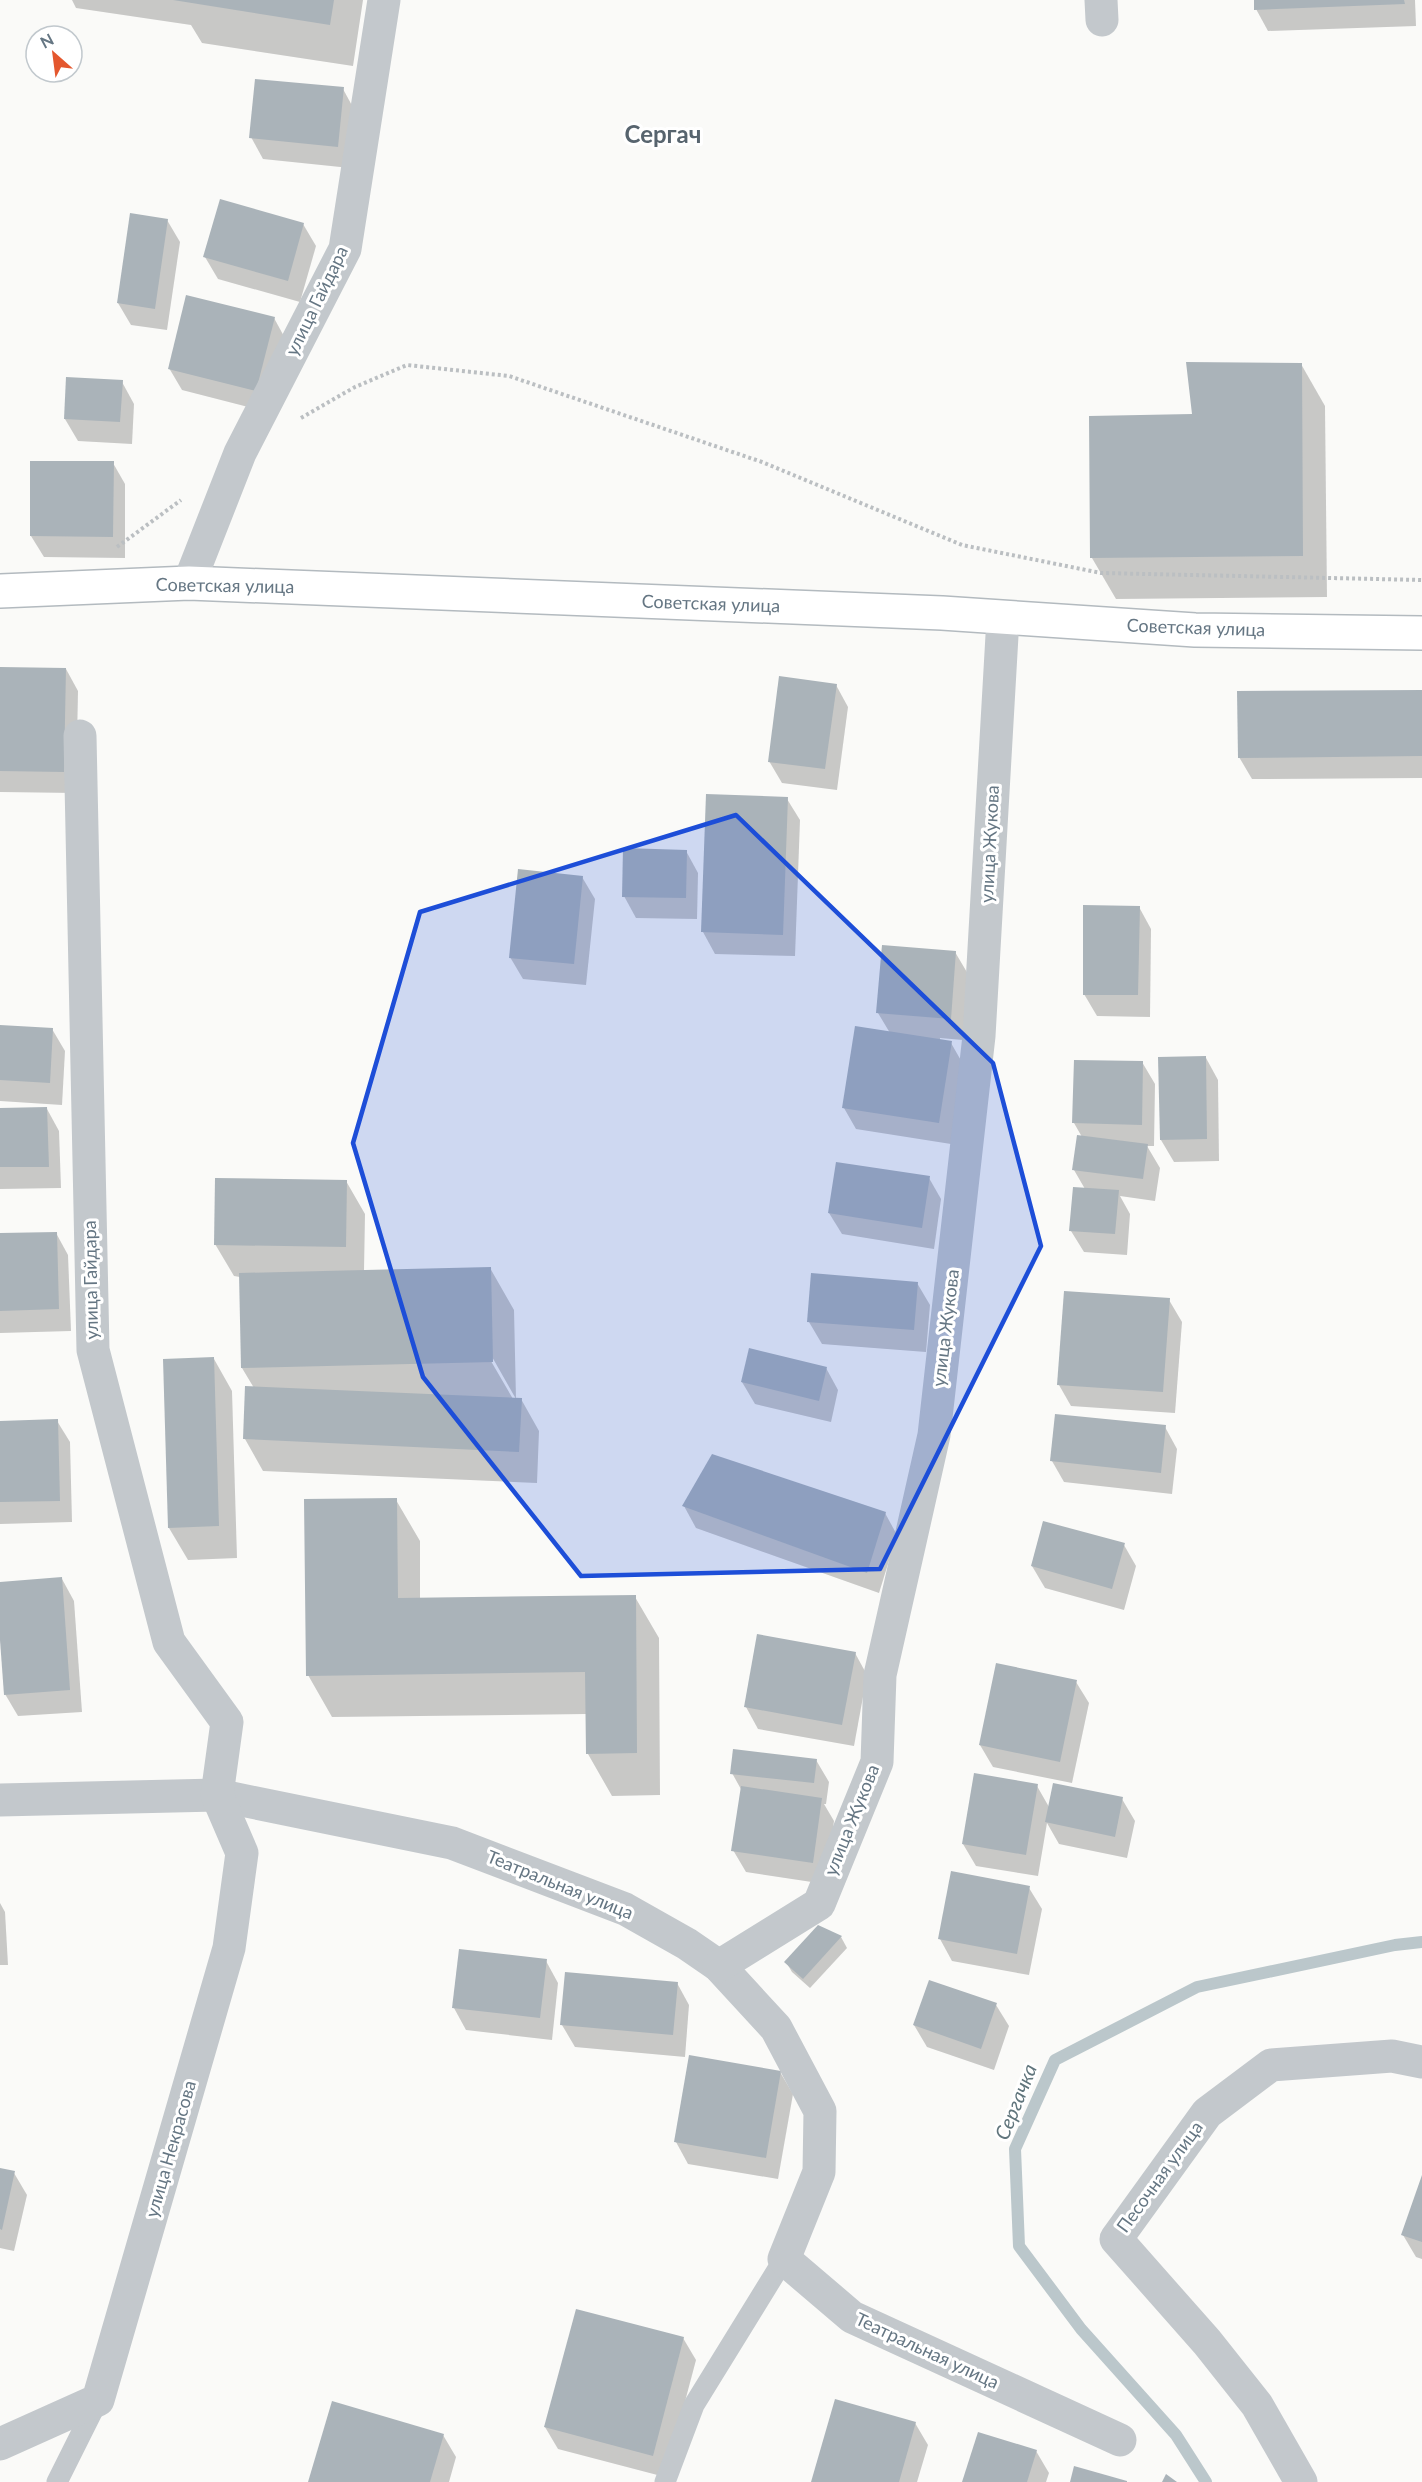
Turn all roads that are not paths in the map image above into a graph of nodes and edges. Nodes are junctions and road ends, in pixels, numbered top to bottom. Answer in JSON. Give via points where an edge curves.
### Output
{"nodes":[{"id":1,"x":384,"y":0,"type":"edge"},
{"id":2,"x":189,"y":583,"type":"junction"},
{"id":3,"x":0,"y":591,"type":"edge"},
{"id":4,"x":1003,"y":618,"type":"junction"},
{"id":5,"x":1422,"y":633,"type":"edge"},
{"id":6,"x":80,"y":736,"type":"dead end"},
{"id":7,"x":217,"y":1795,"type":"junction"},
{"id":8,"x":0,"y":1800,"type":"edge"},
{"id":9,"x":719,"y":1966,"type":"junction"},
{"id":10,"x":1422,"y":2062,"type":"edge"},
{"id":11,"x":784,"y":2259,"type":"junction"},
{"id":12,"x":98,"y":2400,"type":"junction"},
{"id":13,"x":1120,"y":2439,"type":"dead end"},
{"id":14,"x":0,"y":2444,"type":"edge"},
{"id":15,"x":57,"y":2482,"type":"edge"},
{"id":16,"x":665,"y":2482,"type":"edge"},
{"id":17,"x":1301,"y":2482,"type":"edge"}],
"edges":[{"from":1,"to":2,"type":"street","name":"улица Гайдара","via":[[345,249],[240,453]]},
{"from":2,"to":3,"type":"main road","name":"Советская улица"},
{"from":2,"to":4,"type":"main road","name":"Советская улица"},
{"from":4,"to":5,"type":"main road","name":"Советская улица","via":[[1195,630]]},
{"from":4,"to":9,"type":"street","name":"улица Жукова","via":[[980,1036],[934,1435],[880,1675],[877,1762],[819,1904]]},
{"from":6,"to":7,"type":"street","name":"улица Гайдара","via":[[93,1350],[169,1642],[227,1722]]},
{"from":7,"to":8,"type":"street","name":"Театральная улица"},
{"from":7,"to":9,"type":"street","name":"Театральная улица","via":[[452,1843],[625,1909]]},
{"from":7,"to":12,"type":"street","name":"улица Некрасова","via":[[242,1853],[229,1948]]},
{"from":9,"to":11,"type":"street","name":"Театральная улица","via":[[776,2028],[820,2111],[819,2172]]},
{"from":10,"to":17,"type":"street","name":"Песочная улица","via":[[1392,2056],[1271,2065],[1207,2113],[1116,2239],[1257,2405]]},
{"from":11,"to":13,"type":"street","name":"Театральная улица","via":[[852,2317]]},
{"from":11,"to":16,"type":"lane","via":[[694,2405]]},
{"from":12,"to":14,"type":"street"},
{"from":12,"to":15,"type":"lane"}]}
